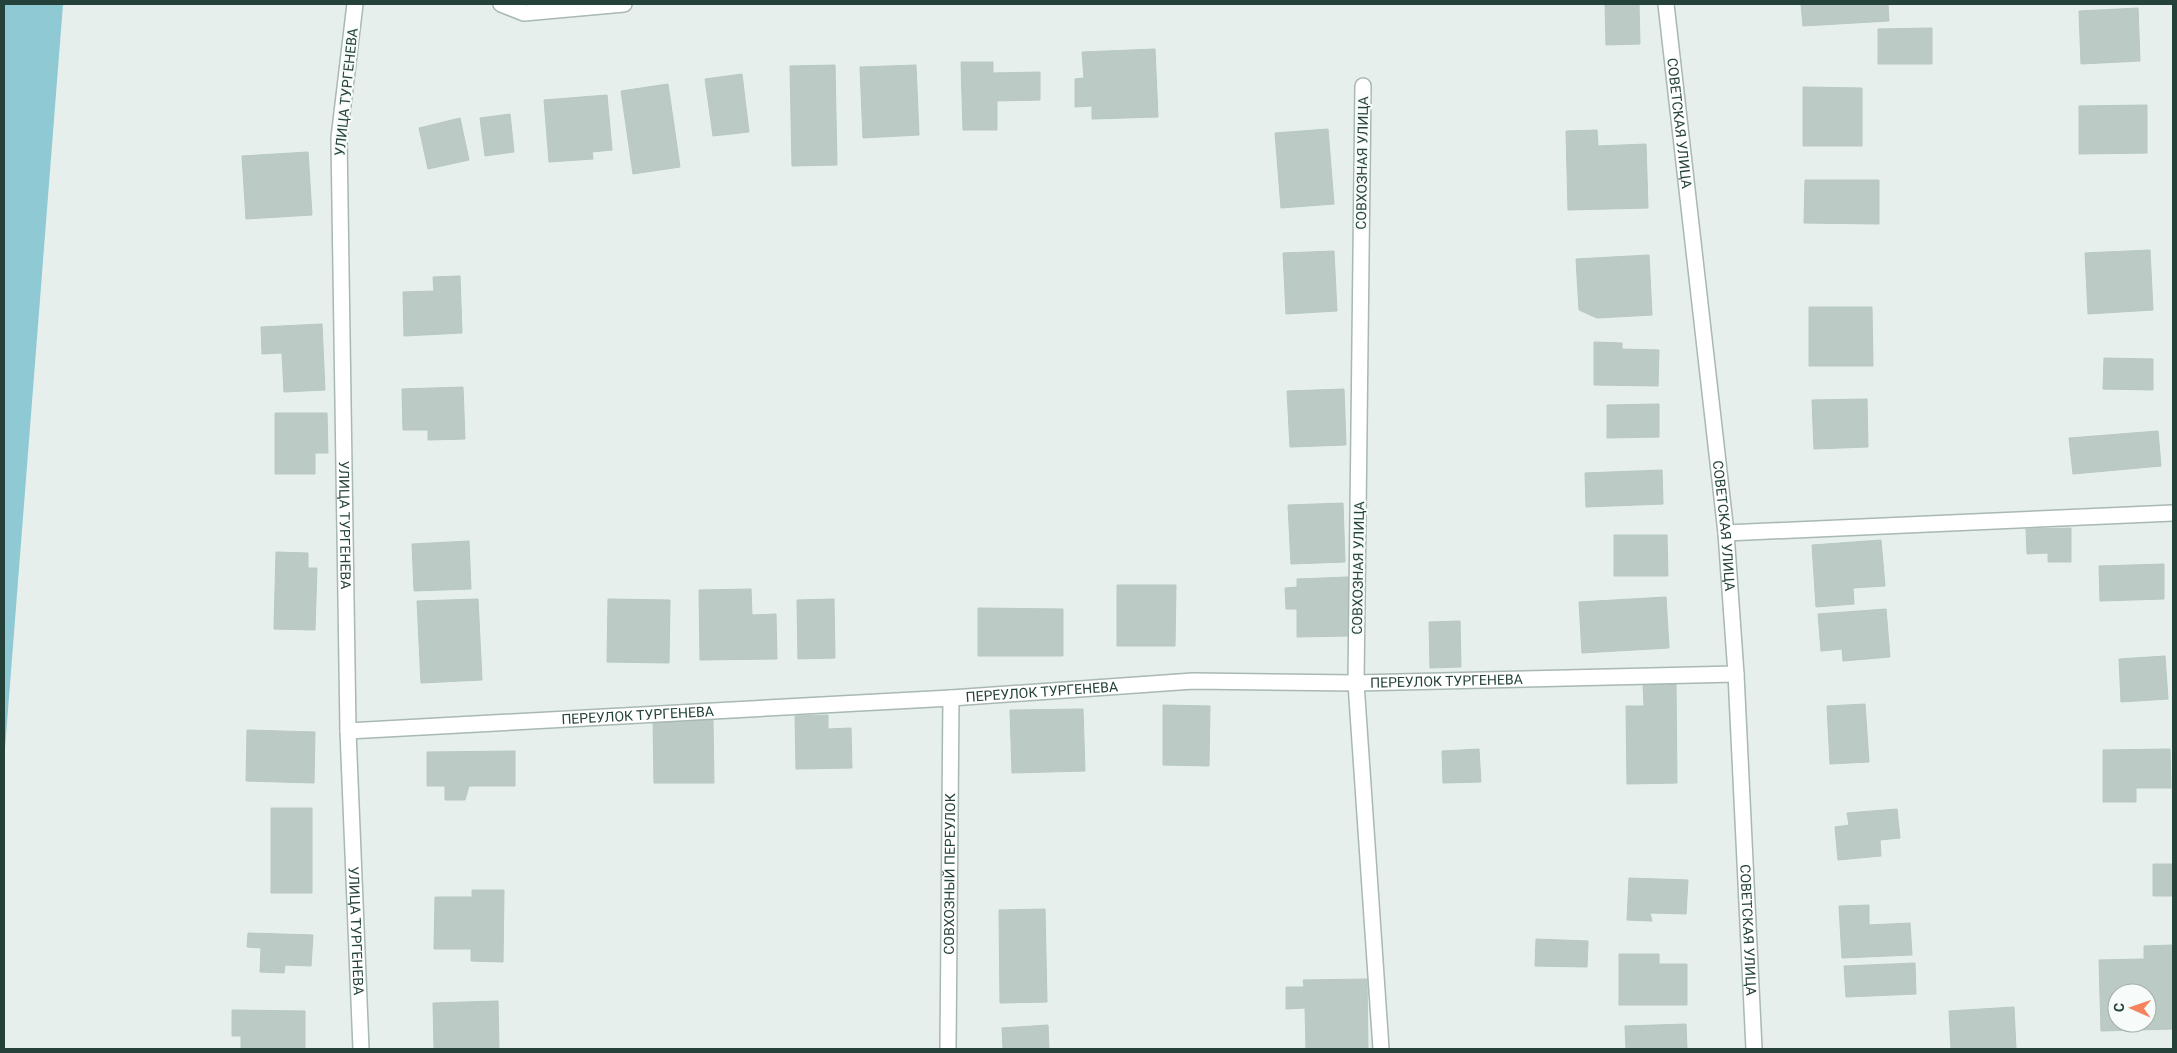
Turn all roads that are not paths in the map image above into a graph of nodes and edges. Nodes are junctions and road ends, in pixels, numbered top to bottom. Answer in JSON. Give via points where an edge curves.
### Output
{"nodes":[{"id":1,"x":355,"y":4,"type":"edge"},
{"id":2,"x":501,"y":4,"type":"edge"},
{"id":3,"x":624,"y":4,"type":"edge"},
{"id":4,"x":1666,"y":4,"type":"edge"},
{"id":5,"x":1363,"y":86,"type":"dead end"},
{"id":6,"x":2173,"y":512,"type":"edge"},
{"id":7,"x":1726,"y":533,"type":"junction"},
{"id":8,"x":1736,"y":674,"type":"junction"},
{"id":9,"x":1356,"y":683,"type":"junction"},
{"id":10,"x":952,"y":698,"type":"junction"},
{"id":11,"x":348,"y":731,"type":"junction"},
{"id":12,"x":362,"y":1049,"type":"edge"},
{"id":13,"x":948,"y":1049,"type":"edge"},
{"id":14,"x":1381,"y":1049,"type":"edge"},
{"id":15,"x":1754,"y":1049,"type":"edge"}],
"edges":[{"from":1,"to":11,"type":"street","name":"УЛИЦА ТУРГЕНЕВА","via":[[339,138]]},
{"from":2,"to":3,"type":"street","via":[[524,13]]},
{"from":4,"to":7,"type":"street","name":"СОВЕТСКАЯ УЛИЦА"},
{"from":5,"to":9,"type":"street","name":"СОВХОЗНАЯ УЛИЦА"},
{"from":6,"to":7,"type":"street"},
{"from":7,"to":8,"type":"street","name":"СОВЕТСКАЯ УЛИЦА"},
{"from":8,"to":9,"type":"street","name":"ПЕРЕУЛОК ТУРГЕНЕВА"},
{"from":8,"to":15,"type":"street","name":"СОВЕТСКАЯ УЛИЦА"},
{"from":9,"to":10,"type":"street","name":"ПЕРЕУЛОК ТУРГЕНЕВА","via":[[1193,682]]},
{"from":9,"to":14,"type":"street","name":"СОВХОЗНАЯ УЛИЦА"},
{"from":10,"to":11,"type":"street","name":"ПЕРЕУЛОК ТУРГЕНЕВА"},
{"from":10,"to":13,"type":"street","name":"СОВХОЗНЫЙ ПЕРЕУЛОК"},
{"from":11,"to":12,"type":"street","name":"УЛИЦА ТУРГЕНЕВА"}]}
